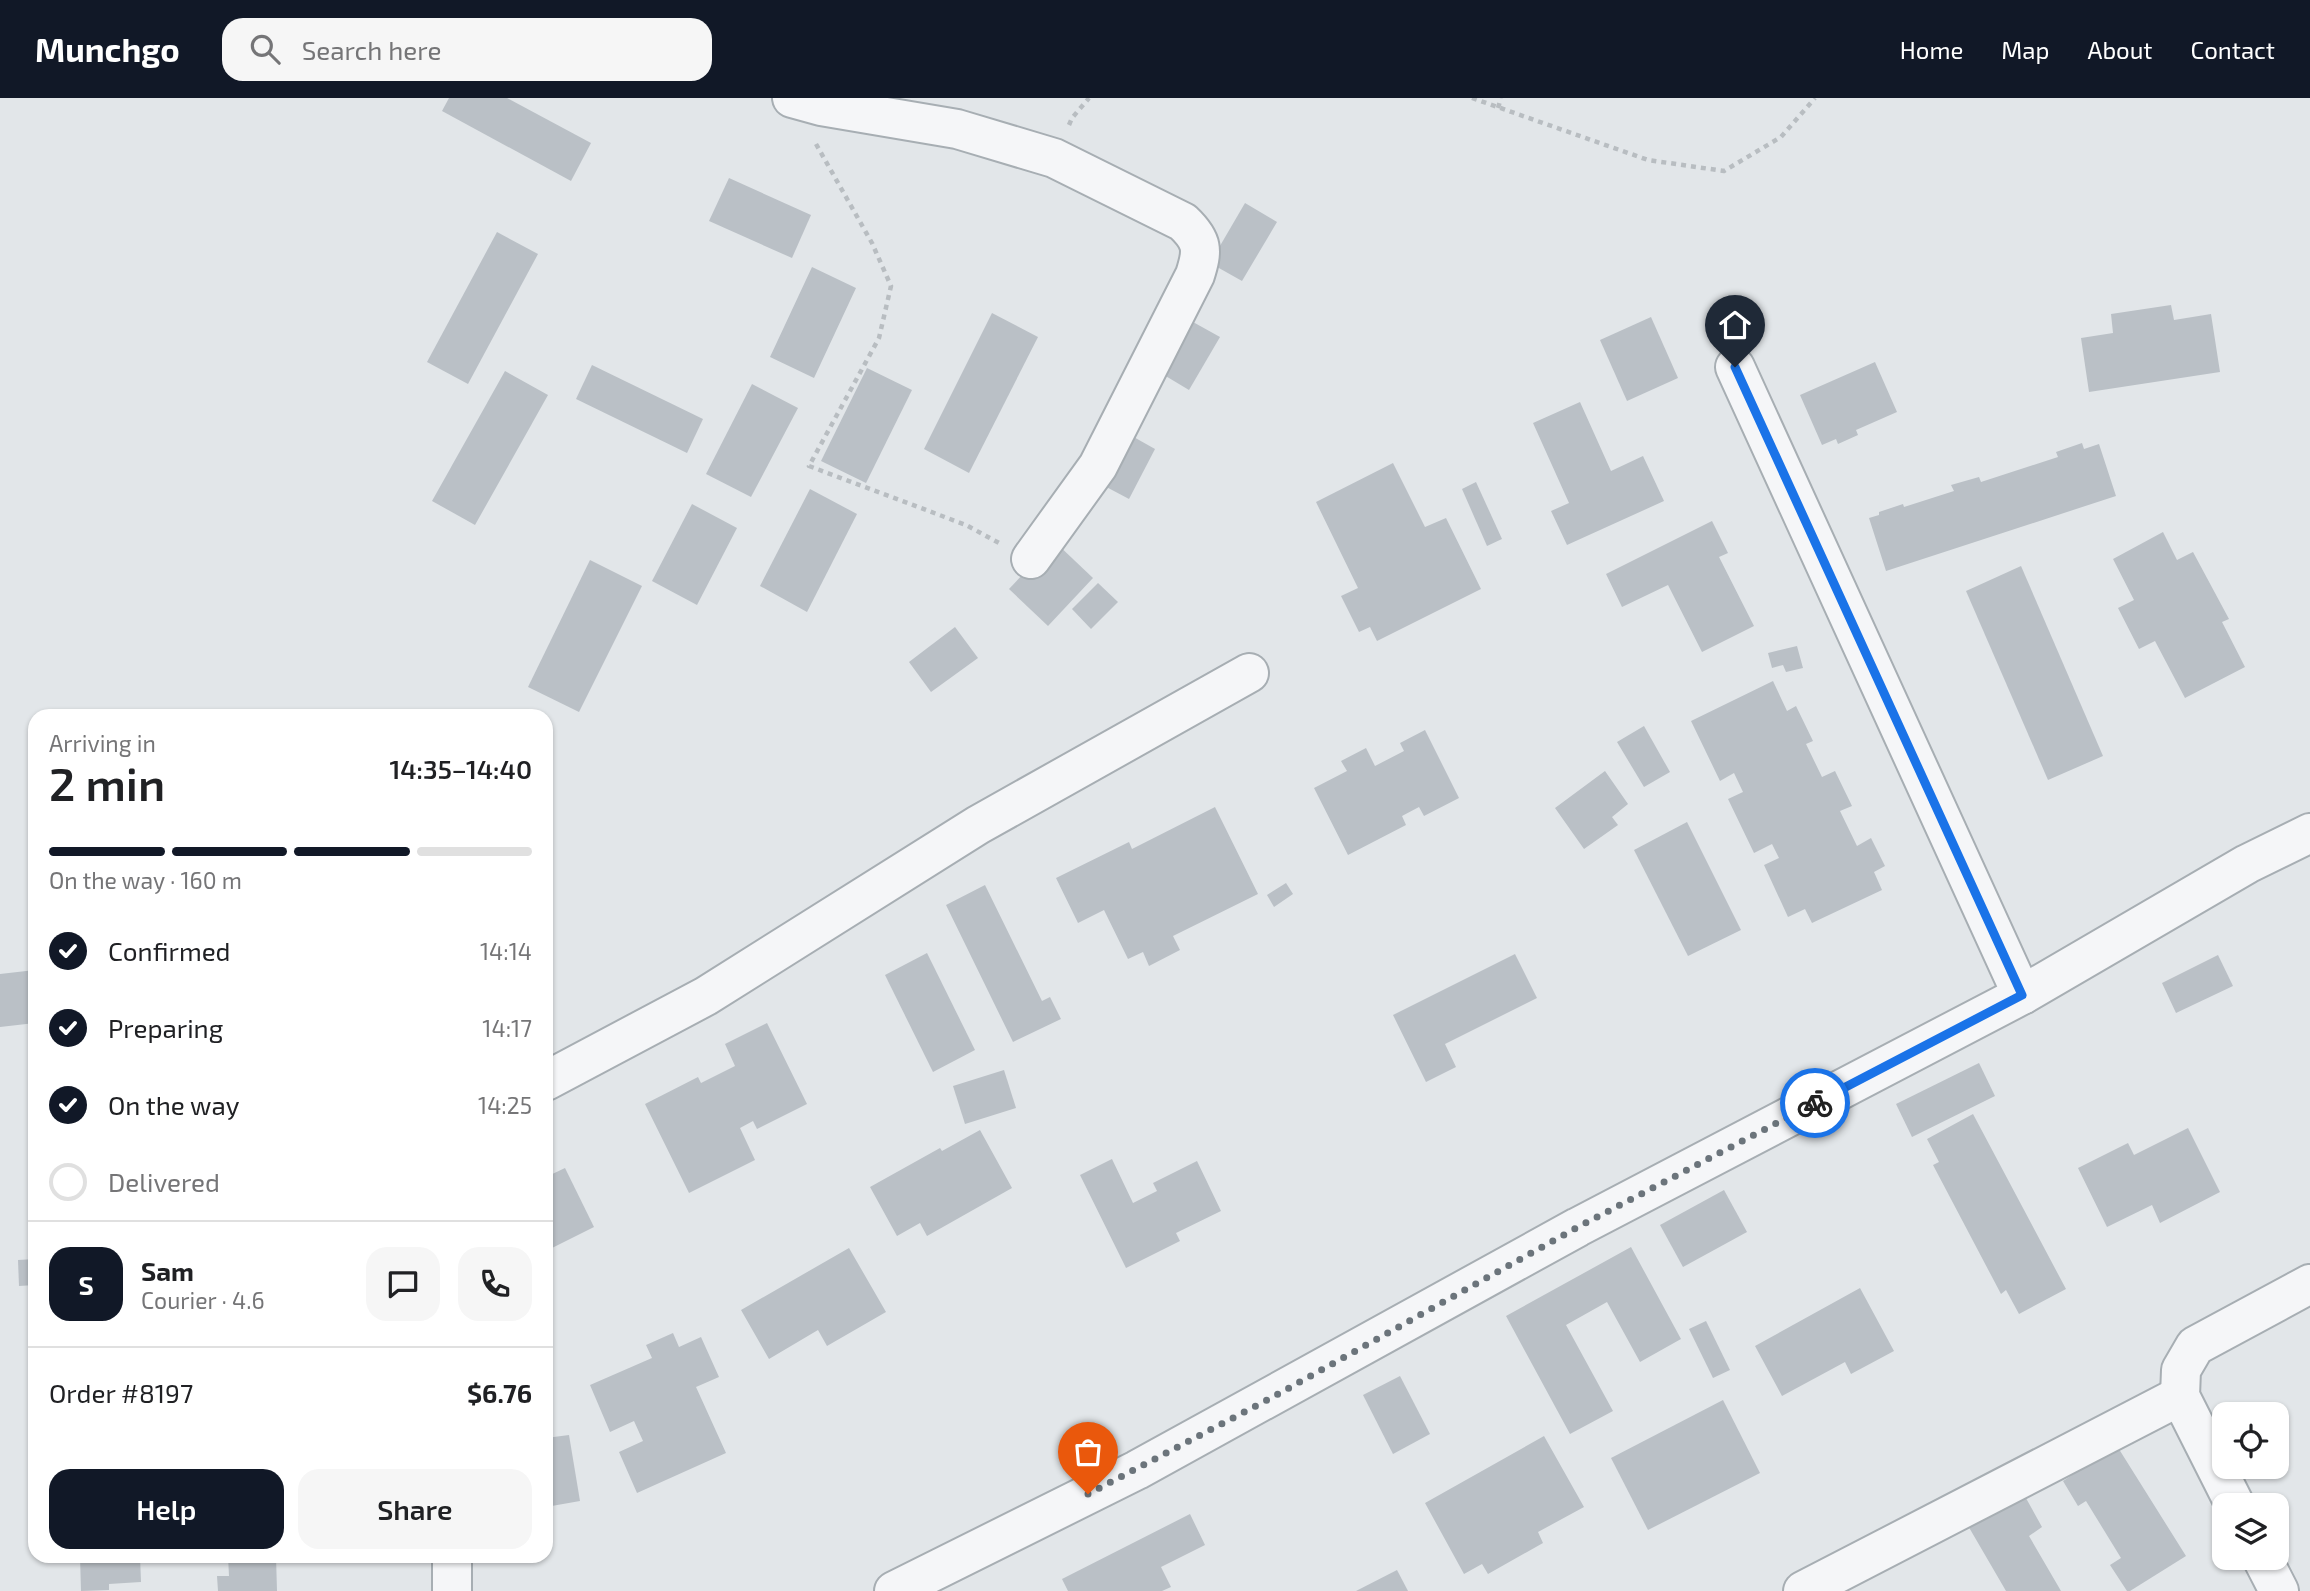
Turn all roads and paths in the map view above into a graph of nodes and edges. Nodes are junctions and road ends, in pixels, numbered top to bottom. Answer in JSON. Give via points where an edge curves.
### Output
{"nodes":[{"id":1,"x":792,"y":98,"type":"edge"},
{"id":2,"x":1472,"y":98,"type":"edge"},
{"id":3,"x":1502,"y":98,"type":"edge"},
{"id":4,"x":1815,"y":98,"type":"edge"},
{"id":5,"x":1498,"y":107,"type":"junction"},
{"id":6,"x":811,"y":134,"type":"dead end"},
{"id":7,"x":1735,"y":367,"type":"dead end"},
{"id":8,"x":1031,"y":559,"type":"joint"},
{"id":9,"x":1249,"y":673,"type":"dead end"},
{"id":10,"x":2310,"y":833,"type":"edge"},
{"id":11,"x":2022,"y":995,"type":"junction"},
{"id":12,"x":553,"y":1076,"type":"edge"},
{"id":13,"x":2310,"y":1284,"type":"edge"},
{"id":14,"x":2180,"y":1396,"type":"junction"},
{"id":15,"x":2229,"y":1493,"type":"edge"},
{"id":16,"x":452,"y":1563,"type":"edge"},
{"id":17,"x":2268,"y":1570,"type":"edge"},
{"id":18,"x":452,"y":1591,"type":"edge"},
{"id":19,"x":894,"y":1591,"type":"edge"},
{"id":20,"x":1803,"y":1591,"type":"edge"},
{"id":21,"x":2279,"y":1591,"type":"edge"}],
"edges":[{"from":1,"to":8,"type":"street","via":[[957,130],[1054,158],[1183,222],[1201,246],[1195,275],[1098,466]]},
{"from":2,"to":5,"type":"path"},
{"from":3,"to":5,"type":"path"},
{"from":4,"to":5,"type":"path","via":[[1781,138],[1724,171],[1648,160]]},
{"from":6,"to":8,"type":"path","via":[[891,286],[879,338],[809,466],[966,525]]},
{"from":7,"to":11,"type":"street"},
{"from":9,"to":12,"type":"street","via":[[978,825],[706,996]]},
{"from":10,"to":11,"type":"street","via":[[2247,864]]},
{"from":11,"to":19,"type":"street","via":[[1578,1227],[1137,1470]]},
{"from":13,"to":14,"type":"street","via":[[2195,1346],[2181,1370]]},
{"from":14,"to":15,"type":"street"},
{"from":14,"to":20,"type":"street"},
{"from":16,"to":18,"type":"street"},
{"from":17,"to":21,"type":"street"}]}
